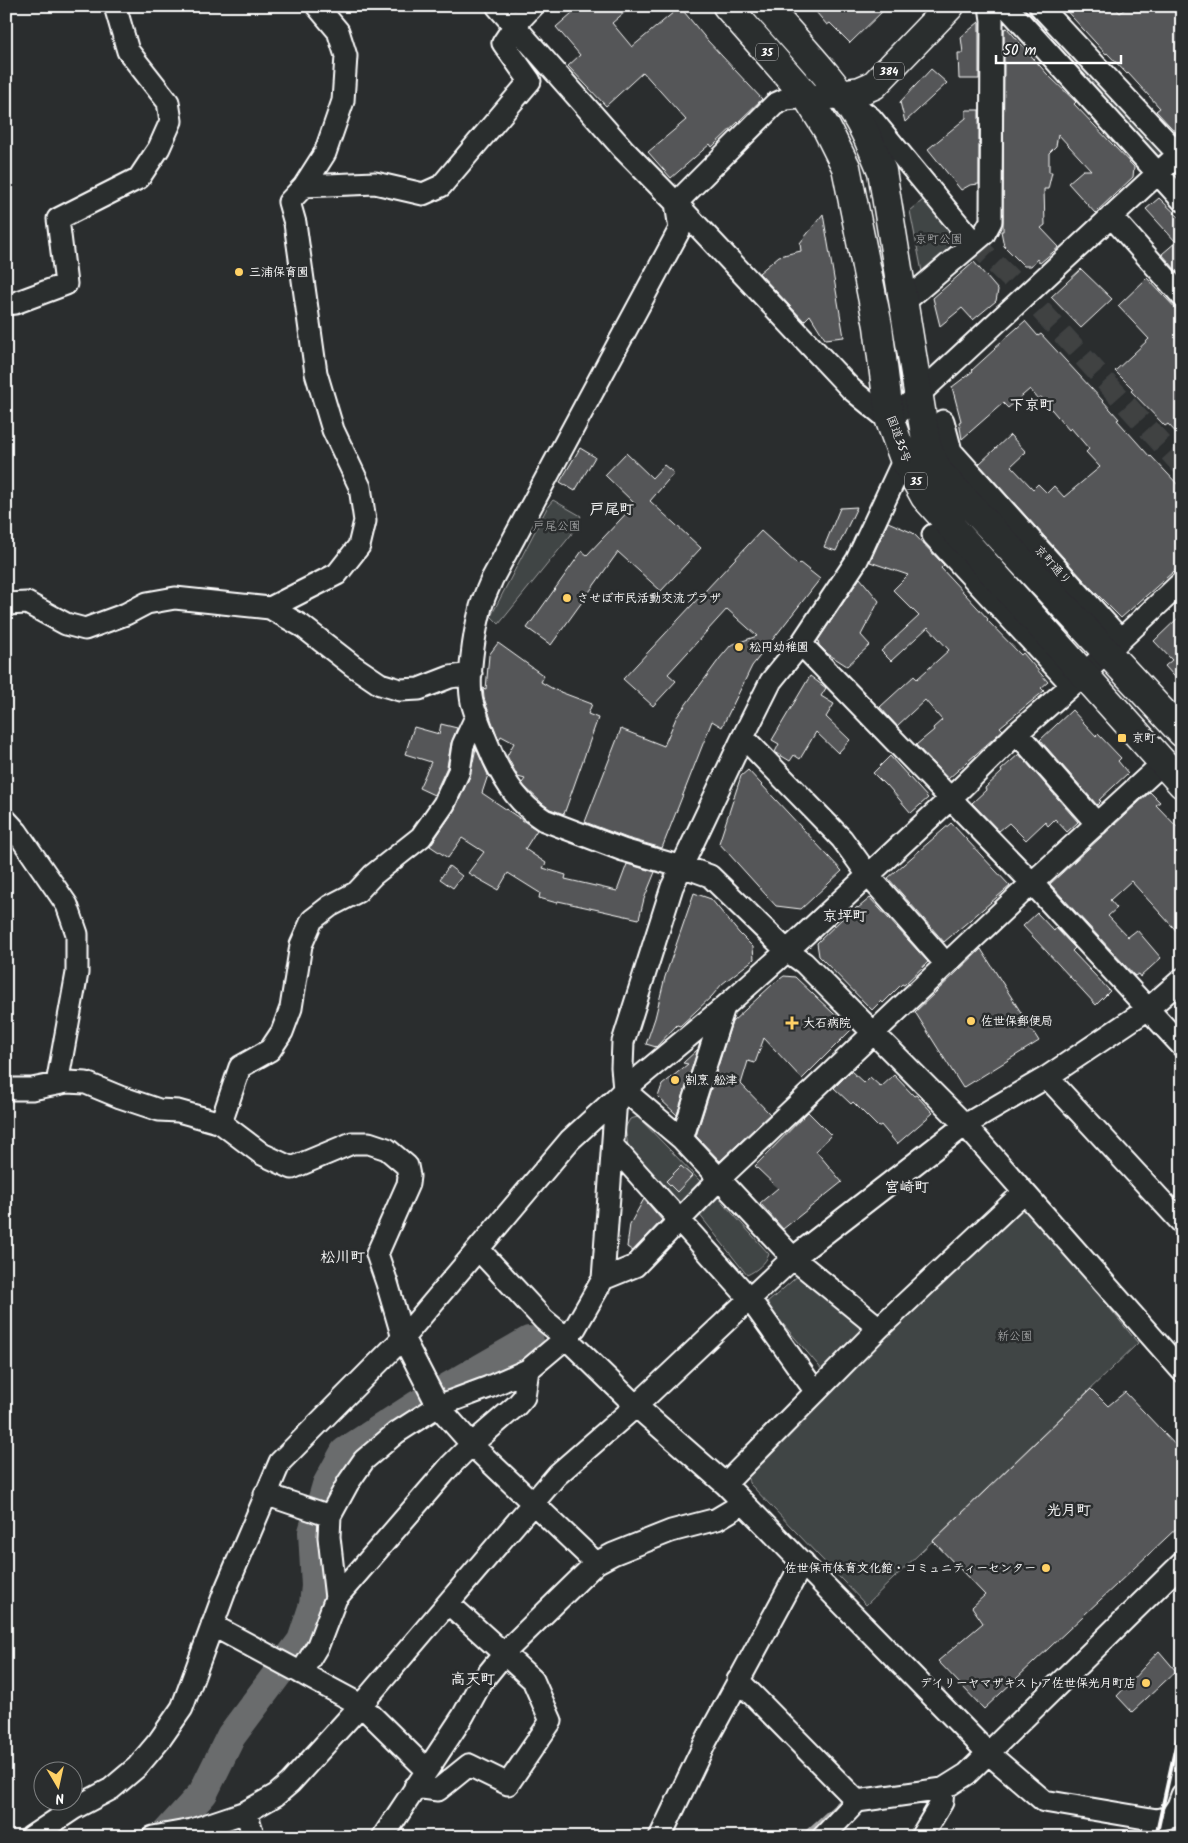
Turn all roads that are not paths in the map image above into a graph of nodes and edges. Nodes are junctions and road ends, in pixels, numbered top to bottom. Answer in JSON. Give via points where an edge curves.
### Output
{"nodes":[{"id":1,"x":115,"y":6,"type":"edge"},
{"id":2,"x":317,"y":6,"type":"edge"},
{"id":3,"x":498,"y":6,"type":"edge"},
{"id":4,"x":533,"y":6,"type":"edge"},
{"id":5,"x":727,"y":6,"type":"edge"},
{"id":6,"x":766,"y":6,"type":"edge"},
{"id":7,"x":950,"y":6,"type":"edge"},
{"id":8,"x":990,"y":6,"type":"edge"},
{"id":9,"x":1006,"y":6,"type":"edge"},
{"id":10,"x":1040,"y":6,"type":"edge"},
{"id":11,"x":515,"y":24,"type":"junction"},
{"id":12,"x":841,"y":95,"type":"junction"},
{"id":13,"x":807,"y":97,"type":"junction"},
{"id":14,"x":1181,"y":154,"type":"edge"},
{"id":15,"x":1158,"y":173,"type":"junction"},
{"id":16,"x":304,"y":186,"type":"junction"},
{"id":17,"x":1182,"y":200,"type":"edge"},
{"id":18,"x":676,"y":203,"type":"junction"},
{"id":19,"x":1111,"y":216,"type":"junction"},
{"id":20,"x":974,"y":242,"type":"junction"},
{"id":21,"x":1182,"y":296,"type":"edge"},
{"id":22,"x":903,"y":303,"type":"junction"},
{"id":23,"x":6,"y":304,"type":"edge"},
{"id":24,"x":918,"y":393,"type":"junction"},
{"id":25,"x":890,"y":421,"type":"junction"},
{"id":26,"x":943,"y":422,"type":"dead end"},
{"id":27,"x":916,"y":453,"type":"junction"},
{"id":28,"x":933,"y":535,"type":"dead end"},
{"id":29,"x":1182,"y":582,"type":"edge"},
{"id":30,"x":6,"y":604,"type":"edge"},
{"id":31,"x":270,"y":608,"type":"junction"},
{"id":32,"x":801,"y":644,"type":"junction"},
{"id":33,"x":1113,"y":645,"type":"junction"},
{"id":34,"x":470,"y":674,"type":"junction"},
{"id":35,"x":1078,"y":680,"type":"junction"},
{"id":36,"x":476,"y":715,"type":"junction"},
{"id":37,"x":1017,"y":733,"type":"junction"},
{"id":38,"x":1182,"y":733,"type":"edge"},
{"id":39,"x":743,"y":737,"type":"junction"},
{"id":40,"x":1163,"y":764,"type":"junction"},
{"id":41,"x":1182,"y":784,"type":"edge"},
{"id":42,"x":950,"y":799,"type":"junction"},
{"id":43,"x":6,"y":820,"type":"edge"},
{"id":44,"x":1097,"y":824,"type":"junction"},
{"id":45,"x":682,"y":867,"type":"junction"},
{"id":46,"x":868,"y":875,"type":"junction"},
{"id":47,"x":1032,"y":882,"type":"junction"},
{"id":48,"x":787,"y":951,"type":"junction"},
{"id":49,"x":946,"y":964,"type":"junction"},
{"id":50,"x":1182,"y":979,"type":"edge"},
{"id":51,"x":724,"y":1007,"type":"junction"},
{"id":52,"x":1148,"y":1009,"type":"junction"},
{"id":53,"x":873,"y":1032,"type":"junction"},
{"id":54,"x":1182,"y":1046,"type":"edge"},
{"id":55,"x":1047,"y":1077,"type":"junction"},
{"id":56,"x":57,"y":1084,"type":"junction"},
{"id":57,"x":6,"y":1089,"type":"edge"},
{"id":58,"x":620,"y":1094,"type":"junction"},
{"id":59,"x":221,"y":1123,"type":"junction"},
{"id":60,"x":964,"y":1124,"type":"junction"},
{"id":61,"x":682,"y":1139,"type":"junction"},
{"id":62,"x":613,"y":1146,"type":"junction"},
{"id":63,"x":719,"y":1179,"type":"junction"},
{"id":64,"x":1024,"y":1192,"type":"junction"},
{"id":65,"x":678,"y":1220,"type":"junction"},
{"id":66,"x":1182,"y":1223,"type":"edge"},
{"id":67,"x":479,"y":1250,"type":"junction"},
{"id":68,"x":793,"y":1258,"type":"junction"},
{"id":69,"x":603,"y":1279,"type":"junction"},
{"id":70,"x":749,"y":1298,"type":"junction"},
{"id":71,"x":879,"y":1328,"type":"junction"},
{"id":72,"x":403,"y":1338,"type":"junction"},
{"id":73,"x":566,"y":1338,"type":"junction"},
{"id":74,"x":528,"y":1370,"type":"junction"},
{"id":75,"x":1182,"y":1371,"type":"edge"},
{"id":76,"x":816,"y":1392,"type":"junction"},
{"id":77,"x":438,"y":1406,"type":"junction"},
{"id":78,"x":636,"y":1406,"type":"junction"},
{"id":79,"x":472,"y":1444,"type":"junction"},
{"id":80,"x":725,"y":1484,"type":"junction"},
{"id":81,"x":266,"y":1494,"type":"junction"},
{"id":82,"x":532,"y":1503,"type":"junction"},
{"id":83,"x":744,"y":1503,"type":"junction"},
{"id":84,"x":330,"y":1516,"type":"junction"},
{"id":85,"x":803,"y":1562,"type":"junction"},
{"id":86,"x":596,"y":1563,"type":"junction"},
{"id":87,"x":1182,"y":1563,"type":"edge"},
{"id":88,"x":336,"y":1598,"type":"junction"},
{"id":89,"x":448,"y":1603,"type":"junction"},
{"id":90,"x":212,"y":1626,"type":"junction"},
{"id":91,"x":504,"y":1654,"type":"junction"},
{"id":92,"x":301,"y":1673,"type":"junction"},
{"id":93,"x":738,"y":1680,"type":"junction"},
{"id":94,"x":361,"y":1705,"type":"junction"},
{"id":95,"x":988,"y":1753,"type":"junction"},
{"id":96,"x":426,"y":1769,"type":"junction"},
{"id":97,"x":415,"y":1787,"type":"junction"},
{"id":98,"x":943,"y":1790,"type":"junction"},
{"id":99,"x":1182,"y":1795,"type":"edge"},
{"id":100,"x":857,"y":1801,"type":"junction"},
{"id":101,"x":251,"y":1829,"type":"edge"},
{"id":102,"x":31,"y":1837,"type":"edge"},
{"id":103,"x":153,"y":1837,"type":"edge"},
{"id":104,"x":382,"y":1837,"type":"edge"},
{"id":105,"x":660,"y":1837,"type":"edge"},
{"id":106,"x":823,"y":1837,"type":"edge"},
{"id":107,"x":921,"y":1837,"type":"edge"}],
"edges":[{"from":1,"to":23,"type":"street","via":[[128,51],[168,102],[171,121],[159,148],[139,178],[58,219],[66,284]]},
{"from":2,"to":16,"type":"street","via":[[338,31],[346,56],[343,101],[325,153]]},
{"from":3,"to":11,"type":"street"},
{"from":4,"to":11,"type":"street"},
{"from":5,"to":13,"type":"highway","name":"国道35号","number":"35"},
{"from":6,"to":12,"type":"highway","name":"国道35号","number":"35"},
{"from":7,"to":12,"type":"highway","number":"384","via":[[874,85]]},
{"from":8,"to":20,"type":"street","via":[[991,221],[984,234]]},
{"from":9,"to":15,"type":"street"},
{"from":10,"to":14,"type":"street"},
{"from":11,"to":16,"type":"street","via":[[503,43],[530,81],[441,186],[423,194],[375,183]]},
{"from":11,"to":18,"type":"street","via":[[624,150]]},
{"from":12,"to":13,"type":"highway","number":"384"},
{"from":12,"to":20,"type":"street","via":[[871,118]]},
{"from":12,"to":22,"type":"highway","name":"国道35号","number":"35","via":[[872,146],[882,171]]},
{"from":13,"to":18,"type":"street","via":[[786,99],[775,104]]},
{"from":13,"to":25,"type":"highway","name":"国道35号","number":"35","via":[[846,167],[878,326]]},
{"from":14,"to":15,"type":"street"},
{"from":15,"to":17,"type":"street"},
{"from":15,"to":19,"type":"street"},
{"from":16,"to":31,"type":"street","via":[[289,202],[295,223],[316,373],[334,430],[360,487],[366,522],[359,546],[337,574]]},
{"from":18,"to":25,"type":"street","via":[[851,389]]},
{"from":18,"to":34,"type":"street","via":[[680,229],[492,579],[480,610]]},
{"from":19,"to":21,"type":"street"},
{"from":19,"to":24,"type":"street"},
{"from":20,"to":22,"type":"street"},
{"from":22,"to":24,"type":"highway","name":"国道35号","number":"35"},
{"from":24,"to":25,"type":"street"},
{"from":24,"to":27,"type":"highway","name":"国道35号","number":"35"},
{"from":25,"to":27,"type":"highway","name":"国道35号","number":"35"},
{"from":26,"to":33,"type":"street","name":"京町通り","via":[[951,451]]},
{"from":27,"to":32,"type":"street","via":[[857,560]]},
{"from":27,"to":33,"type":"highway","name":"国道35号","number":"35"},
{"from":27,"to":35,"type":"highway","name":"国道35号","number":"35","via":[[925,497]]},
{"from":28,"to":35,"type":"street"},
{"from":29,"to":33,"type":"street"},
{"from":30,"to":31,"type":"street","via":[[28,603],[66,624],[85,628],[126,614],[146,603],[175,598]]},
{"from":31,"to":34,"type":"street","via":[[302,626],[380,684],[400,690],[419,689],[450,677]]},
{"from":32,"to":39,"type":"street","via":[[770,682]]},
{"from":32,"to":42,"type":"street"},
{"from":33,"to":35,"type":"street"},
{"from":33,"to":38,"type":"highway","name":"国道35号","number":"35"},
{"from":34,"to":36,"type":"street"},
{"from":35,"to":37,"type":"street"},
{"from":35,"to":40,"type":"highway","name":"国道35号","number":"35"},
{"from":36,"to":45,"type":"street","via":[[499,769],[519,801],[532,812],[544,820],[623,850]]},
{"from":36,"to":59,"type":"street","via":[[463,745],[459,771],[444,804],[421,837],[356,892],[312,920],[301,945],[291,1008],[282,1032],[270,1050],[240,1067]]},
{"from":37,"to":42,"type":"street"},
{"from":37,"to":44,"type":"street"},
{"from":39,"to":45,"type":"street"},
{"from":39,"to":46,"type":"street","via":[[842,839]]},
{"from":40,"to":41,"type":"highway","name":"国道35号","number":"35"},
{"from":40,"to":44,"type":"street"},
{"from":42,"to":46,"type":"street"},
{"from":42,"to":47,"type":"street"},
{"from":43,"to":56,"type":"street","via":[[67,905],[77,934],[77,973]]},
{"from":44,"to":47,"type":"street"},
{"from":45,"to":48,"type":"street","via":[[710,876]]},
{"from":45,"to":58,"type":"street","via":[[672,887],[623,1042]]},
{"from":46,"to":48,"type":"street"},
{"from":46,"to":49,"type":"street"},
{"from":47,"to":49,"type":"street"},
{"from":47,"to":52,"type":"street"},
{"from":48,"to":51,"type":"street"},
{"from":48,"to":53,"type":"street","via":[[804,963]]},
{"from":49,"to":53,"type":"street"},
{"from":50,"to":52,"type":"street"},
{"from":51,"to":58,"type":"street"},
{"from":51,"to":61,"type":"street"},
{"from":52,"to":54,"type":"street"},
{"from":52,"to":55,"type":"street"},
{"from":53,"to":60,"type":"street"},
{"from":53,"to":63,"type":"street"},
{"from":55,"to":60,"type":"street"},
{"from":55,"to":66,"type":"street"},
{"from":56,"to":57,"type":"street","via":[[32,1089]]},
{"from":56,"to":59,"type":"street","via":[[86,1083],[159,1110],[178,1111]]},
{"from":58,"to":61,"type":"street"},
{"from":58,"to":62,"type":"street"},
{"from":58,"to":67,"type":"street","via":[[570,1140]]},
{"from":59,"to":72,"type":"street","via":[[262,1154],[292,1168],[352,1143],[369,1143],[387,1149],[407,1166],[408,1184],[377,1254]]},
{"from":60,"to":64,"type":"street"},
{"from":60,"to":68,"type":"street"},
{"from":61,"to":63,"type":"street"},
{"from":62,"to":65,"type":"street"},
{"from":62,"to":69,"type":"street"},
{"from":63,"to":65,"type":"street"},
{"from":63,"to":68,"type":"street"},
{"from":64,"to":71,"type":"street"},
{"from":64,"to":75,"type":"street"},
{"from":65,"to":69,"type":"street","via":[[635,1266]]},
{"from":65,"to":70,"type":"street"},
{"from":67,"to":72,"type":"street"},
{"from":67,"to":73,"type":"street","via":[[544,1320]]},
{"from":68,"to":70,"type":"street"},
{"from":68,"to":71,"type":"street"},
{"from":69,"to":73,"type":"street"},
{"from":70,"to":76,"type":"street"},
{"from":70,"to":78,"type":"street"},
{"from":71,"to":76,"type":"street"},
{"from":72,"to":77,"type":"street"},
{"from":72,"to":81,"type":"street","via":[[280,1462]]},
{"from":73,"to":74,"type":"street"},
{"from":73,"to":78,"type":"street"},
{"from":74,"to":77,"type":"street"},
{"from":74,"to":79,"type":"street","via":[[524,1396]]},
{"from":76,"to":80,"type":"street"},
{"from":77,"to":79,"type":"street"},
{"from":77,"to":84,"type":"street","via":[[396,1433],[364,1460]]},
{"from":78,"to":80,"type":"street"},
{"from":78,"to":82,"type":"street","via":[[557,1475]]},
{"from":79,"to":82,"type":"street"},
{"from":79,"to":88,"type":"street","via":[[420,1499]]},
{"from":80,"to":83,"type":"street"},
{"from":81,"to":84,"type":"street"},
{"from":81,"to":90,"type":"street"},
{"from":82,"to":86,"type":"street"},
{"from":82,"to":89,"type":"street"},
{"from":83,"to":85,"type":"street"},
{"from":83,"to":86,"type":"street","via":[[717,1519],[671,1532]]},
{"from":84,"to":88,"type":"street"},
{"from":85,"to":93,"type":"street"},
{"from":85,"to":95,"type":"street"},
{"from":86,"to":91,"type":"street"},
{"from":87,"to":95,"type":"street"},
{"from":88,"to":92,"type":"street","via":[[318,1645]]},
{"from":89,"to":91,"type":"street"},
{"from":89,"to":94,"type":"street"},
{"from":90,"to":92,"type":"street"},
{"from":90,"to":102,"type":"street","via":[[182,1708],[137,1767],[111,1789]]},
{"from":91,"to":96,"type":"street","via":[[482,1681],[463,1716]]},
{"from":91,"to":97,"type":"street","via":[[533,1680],[551,1721],[508,1784],[470,1765],[438,1790]]},
{"from":92,"to":94,"type":"street"},
{"from":93,"to":100,"type":"street"},
{"from":93,"to":105,"type":"street"},
{"from":94,"to":96,"type":"street"},
{"from":94,"to":101,"type":"street","via":[[276,1795]]},
{"from":95,"to":98,"type":"street","via":[[967,1774]]},
{"from":95,"to":99,"type":"street","via":[[1044,1801],[1157,1820],[1171,1817]]},
{"from":96,"to":97,"type":"street"},
{"from":97,"to":104,"type":"street"},
{"from":98,"to":100,"type":"street"},
{"from":98,"to":107,"type":"street","via":[[942,1802]]},
{"from":100,"to":106,"type":"street"},
{"from":101,"to":103,"type":"street","via":[[192,1830]]}]}
